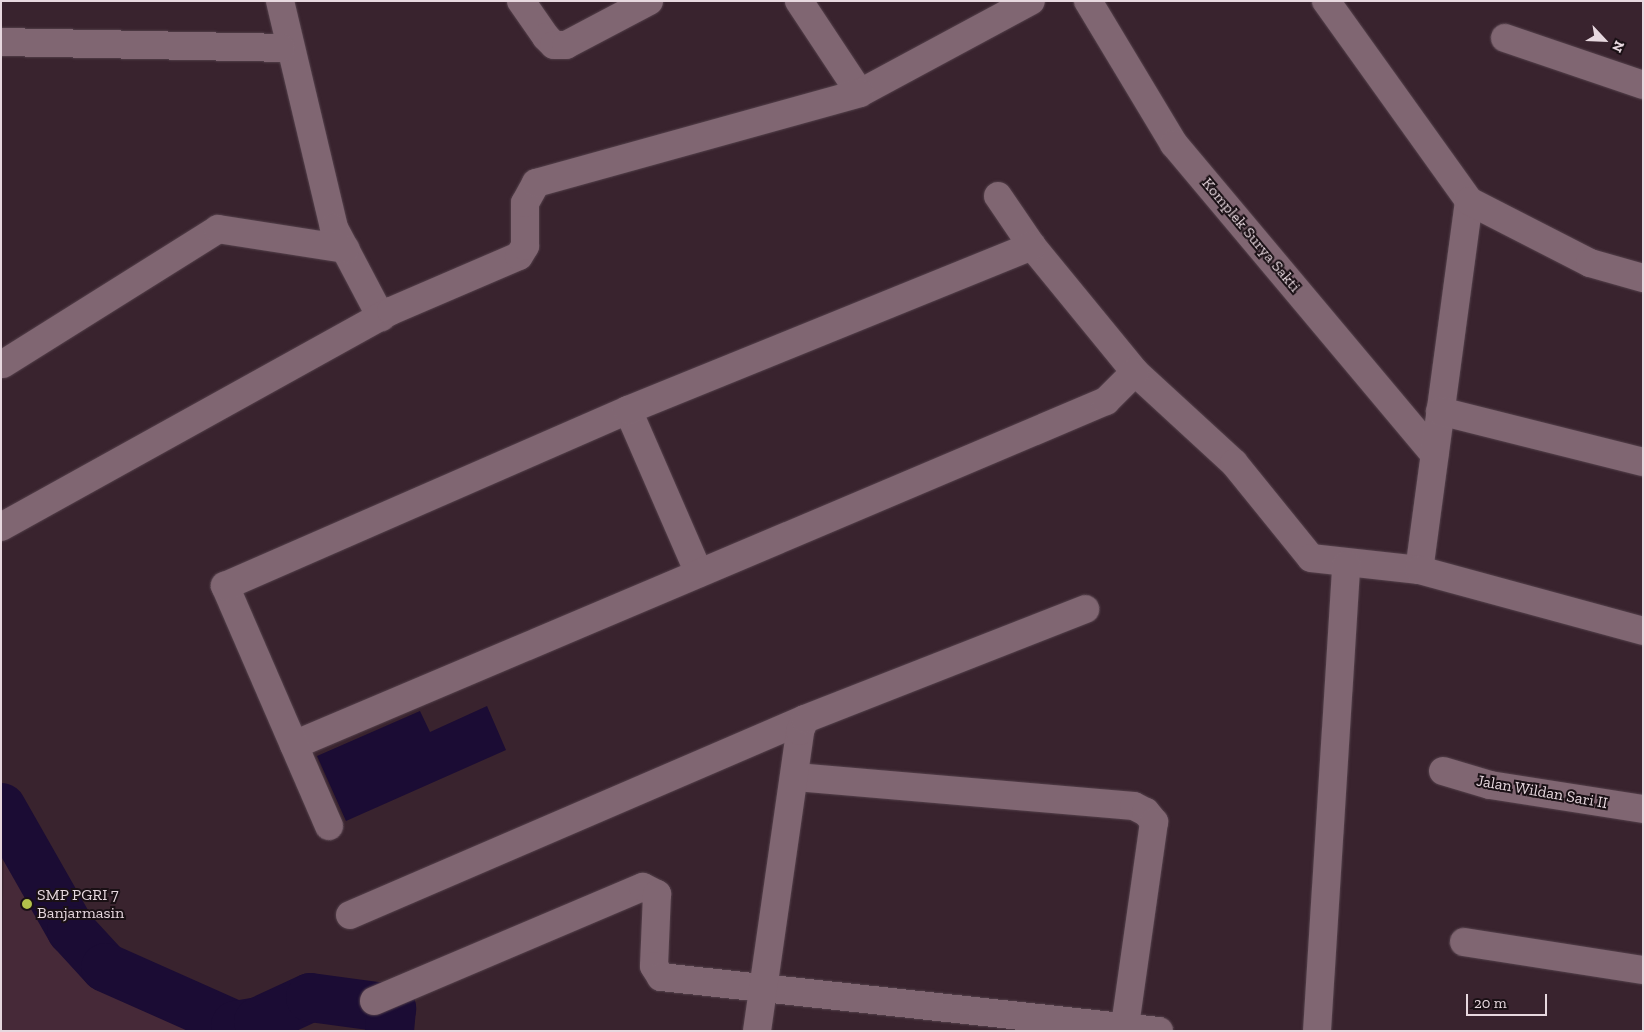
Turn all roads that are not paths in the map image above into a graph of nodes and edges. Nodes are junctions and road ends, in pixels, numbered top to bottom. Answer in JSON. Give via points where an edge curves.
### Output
{"nodes":[{"id":1,"x":280,"y":1,"type":"edge"},
{"id":2,"x":521,"y":1,"type":"edge"},
{"id":3,"x":649,"y":1,"type":"edge"},
{"id":4,"x":799,"y":1,"type":"edge"},
{"id":5,"x":1032,"y":1,"type":"edge"},
{"id":6,"x":1088,"y":1,"type":"edge"},
{"id":7,"x":1326,"y":1,"type":"edge"},
{"id":8,"x":1505,"y":38,"type":"dead end"},
{"id":9,"x":1,"y":42,"type":"edge"},
{"id":10,"x":281,"y":48,"type":"dead end"},
{"id":11,"x":1643,"y":86,"type":"edge"},
{"id":12,"x":860,"y":92,"type":"junction"},
{"id":13,"x":998,"y":196,"type":"dead end"},
{"id":14,"x":1469,"y":201,"type":"junction"},
{"id":15,"x":1032,"y":246,"type":"junction"},
{"id":16,"x":345,"y":249,"type":"junction"},
{"id":17,"x":1643,"y":278,"type":"edge"},
{"id":18,"x":381,"y":317,"type":"junction"},
{"id":19,"x":3,"y":364,"type":"dead end"},
{"id":20,"x":1135,"y":372,"type":"junction"},
{"id":21,"x":628,"y":410,"type":"junction"},
{"id":22,"x":1440,"y":411,"type":"junction"},
{"id":23,"x":1434,"y":454,"type":"junction"},
{"id":24,"x":1643,"y":462,"type":"edge"},
{"id":25,"x":1,"y":526,"type":"edge"},
{"id":26,"x":1346,"y":565,"type":"junction"},
{"id":27,"x":1419,"y":570,"type":"junction"},
{"id":28,"x":699,"y":573,"type":"junction"},
{"id":29,"x":1085,"y":609,"type":"dead end"},
{"id":30,"x":1643,"y":631,"type":"edge"},
{"id":31,"x":805,"y":719,"type":"junction"},
{"id":32,"x":294,"y":745,"type":"junction"},
{"id":33,"x":1442,"y":771,"type":"dead end"},
{"id":34,"x":796,"y":777,"type":"junction"},
{"id":35,"x":1643,"y":809,"type":"edge"},
{"id":36,"x":329,"y":826,"type":"dead end"},
{"id":37,"x":350,"y":915,"type":"dead end"},
{"id":38,"x":1464,"y":942,"type":"dead end"},
{"id":39,"x":1643,"y":970,"type":"edge"},
{"id":40,"x":760,"y":990,"type":"junction"},
{"id":41,"x":374,"y":1001,"type":"dead end"},
{"id":42,"x":1125,"y":1026,"type":"junction"},
{"id":43,"x":757,"y":1031,"type":"edge"},
{"id":44,"x":1159,"y":1031,"type":"edge"},
{"id":45,"x":1317,"y":1031,"type":"edge"}],
"edges":[{"from":1,"to":16,"type":"street","via":[[307,128]]},
{"from":2,"to":3,"type":"street","via":[[554,45],[566,45]]},
{"from":4,"to":12,"type":"street"},
{"from":5,"to":12,"type":"street"},
{"from":6,"to":23,"type":"street","name":"Komplek Surya Sakti","via":[[1174,144]]},
{"from":7,"to":14,"type":"street"},
{"from":8,"to":11,"type":"street"},
{"from":9,"to":10,"type":"street"},
{"from":12,"to":18,"type":"street","via":[[536,183],[525,203],[525,246],[519,256]]},
{"from":13,"to":15,"type":"street"},
{"from":14,"to":17,"type":"street","via":[[1590,263]]},
{"from":14,"to":22,"type":"street"},
{"from":15,"to":20,"type":"street"},
{"from":15,"to":21,"type":"street"},
{"from":16,"to":18,"type":"street"},
{"from":16,"to":19,"type":"street","via":[[218,228]]},
{"from":18,"to":25,"type":"street"},
{"from":20,"to":26,"type":"street","via":[[1234,463],[1311,558]]},
{"from":20,"to":28,"type":"street","via":[[1106,401]]},
{"from":21,"to":28,"type":"street"},
{"from":21,"to":32,"type":"street","via":[[226,586]]},
{"from":22,"to":23,"type":"street"},
{"from":22,"to":24,"type":"street"},
{"from":23,"to":27,"type":"street"},
{"from":26,"to":27,"type":"street"},
{"from":26,"to":45,"type":"street"},
{"from":27,"to":30,"type":"street"},
{"from":28,"to":32,"type":"street"},
{"from":29,"to":31,"type":"street"},
{"from":31,"to":34,"type":"street"},
{"from":31,"to":37,"type":"street"},
{"from":32,"to":36,"type":"street"},
{"from":33,"to":35,"type":"street","name":"Jalan Wildan Sari II","via":[[1490,785]]},
{"from":34,"to":40,"type":"street"},
{"from":34,"to":42,"type":"street","via":[[1134,806],[1146,812],[1154,822]]},
{"from":38,"to":39,"type":"street"},
{"from":40,"to":41,"type":"street","via":[[661,977],[654,966],[658,894],[643,887]]},
{"from":40,"to":42,"type":"street"},
{"from":40,"to":43,"type":"street"},
{"from":42,"to":44,"type":"street"}]}
